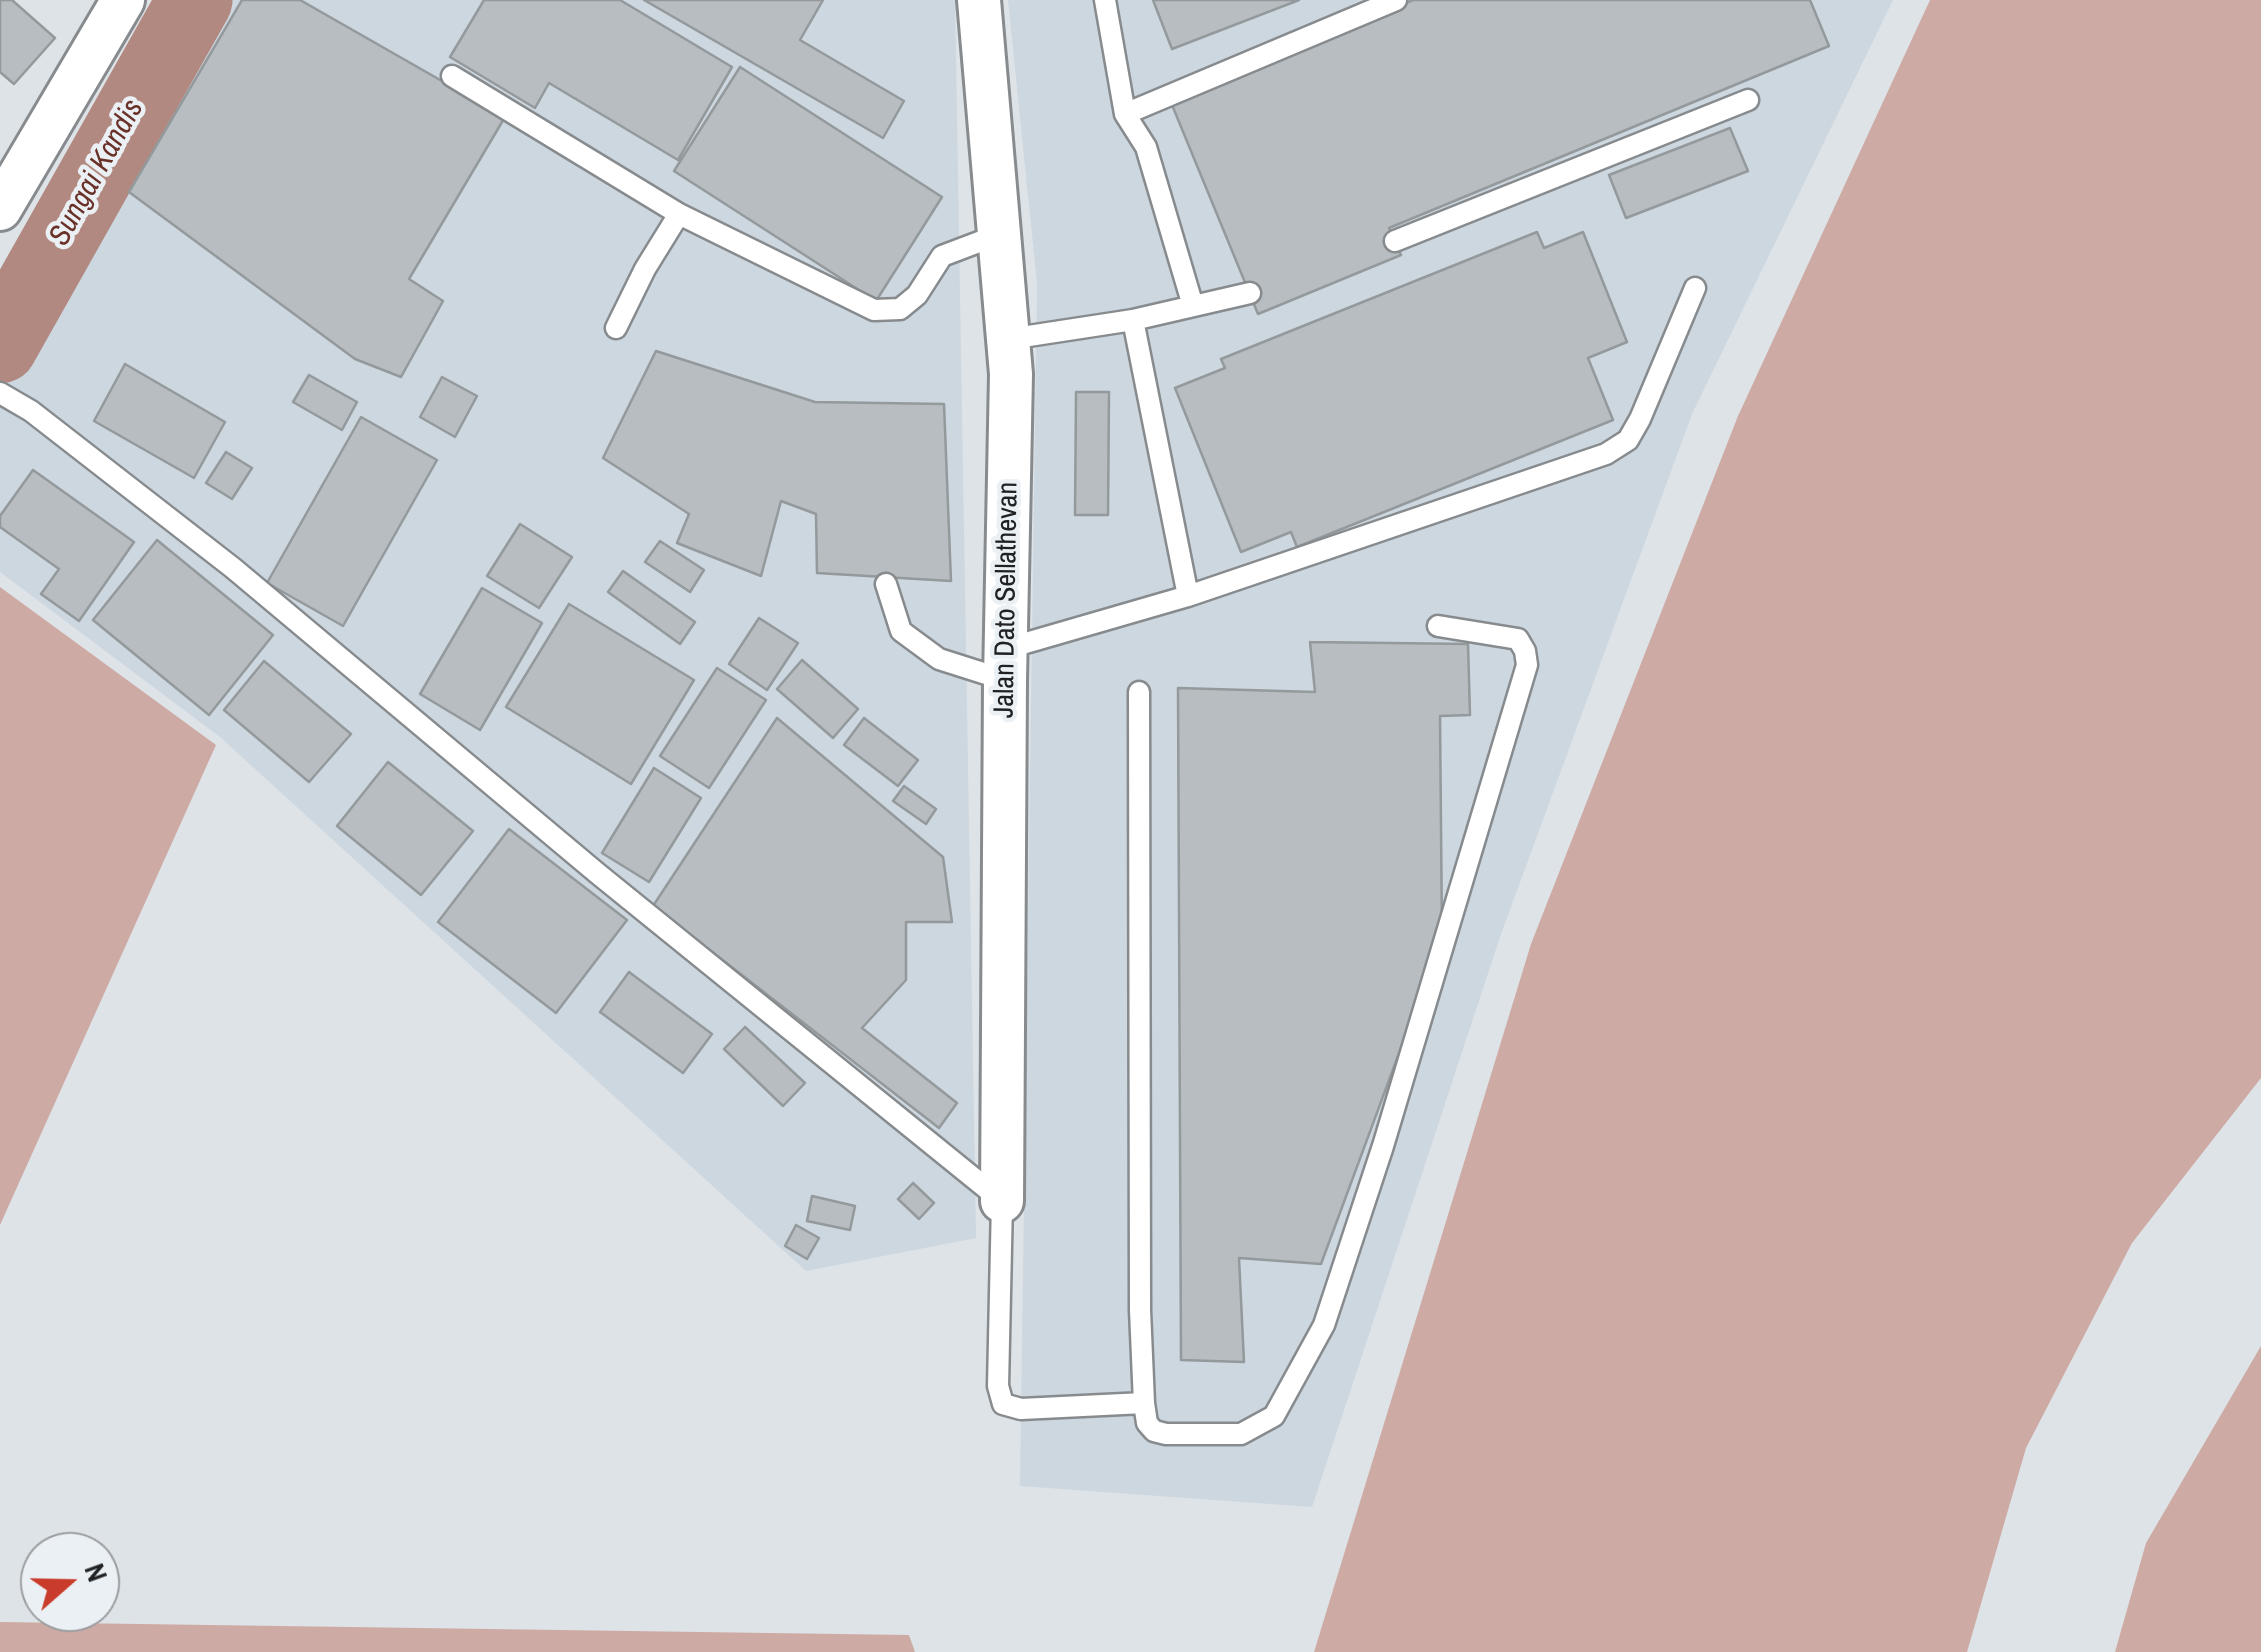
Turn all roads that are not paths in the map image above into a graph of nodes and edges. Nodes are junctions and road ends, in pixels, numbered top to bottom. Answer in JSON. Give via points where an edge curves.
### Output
{"nodes":[{"id":1,"x":124,"y":0,"type":"edge"},
{"id":2,"x":979,"y":0,"type":"edge"},
{"id":3,"x":1105,"y":0,"type":"edge"},
{"id":4,"x":1396,"y":0,"type":"edge"},
{"id":5,"x":452,"y":76,"type":"dead end"},
{"id":6,"x":1748,"y":100,"type":"dead end"},
{"id":7,"x":1125,"y":114,"type":"junction"},
{"id":8,"x":5,"y":186,"type":"edge"},
{"id":9,"x":679,"y":214,"type":"junction"},
{"id":10,"x":1000,"y":234,"type":"junction"},
{"id":11,"x":1395,"y":240,"type":"dead end"},
{"id":12,"x":1696,"y":288,"type":"dead end"},
{"id":13,"x":1250,"y":293,"type":"dead end"},
{"id":14,"x":1193,"y":306,"type":"junction"},
{"id":15,"x":1133,"y":320,"type":"junction"},
{"id":16,"x":616,"y":328,"type":"dead end"},
{"id":17,"x":1008,"y":339,"type":"junction"},
{"id":18,"x":0,"y":394,"type":"edge"},
{"id":19,"x":886,"y":584,"type":"dead end"},
{"id":20,"x":1188,"y":596,"type":"junction"},
{"id":21,"x":1438,"y":626,"type":"dead end"},
{"id":22,"x":1005,"y":664,"type":"junction"},
{"id":23,"x":1140,"y":692,"type":"dead end"},
{"id":24,"x":1002,"y":1201,"type":"junction"},
{"id":25,"x":1144,"y":1403,"type":"junction"}],
"edges":[{"from":1,"to":8,"type":"street"},
{"from":2,"to":10,"type":"street","name":"Jalan Dato Sellathevan"},
{"from":3,"to":7,"type":"lane"},
{"from":4,"to":7,"type":"lane"},
{"from":5,"to":9,"type":"lane"},
{"from":6,"to":11,"type":"lane"},
{"from":7,"to":14,"type":"lane","via":[[1146,147]]},
{"from":9,"to":10,"type":"lane","via":[[874,310],[900,309],[942,256]]},
{"from":9,"to":16,"type":"lane"},
{"from":10,"to":17,"type":"street","name":"Jalan Dato Sellathevan"},
{"from":12,"to":20,"type":"lane","via":[[1640,419],[1628,440],[1606,454]]},
{"from":13,"to":14,"type":"lane"},
{"from":14,"to":15,"type":"lane"},
{"from":15,"to":17,"type":"lane"},
{"from":15,"to":20,"type":"lane"},
{"from":17,"to":22,"type":"street","name":"Jalan Dato Sellathevan"},
{"from":18,"to":24,"type":"lane","via":[[233,568]]},
{"from":19,"to":22,"type":"lane","via":[[901,631],[939,658]]},
{"from":20,"to":22,"type":"lane"},
{"from":21,"to":25,"type":"lane","via":[[1518,639],[1527,665],[1324,1325],[1274,1416],[1242,1434],[1166,1434],[1146,1423]]},
{"from":22,"to":24,"type":"street","name":"Jalan Dato Sellathevan"},
{"from":23,"to":25,"type":"lane"},
{"from":24,"to":25,"type":"lane","via":[[1003,1404],[1021,1409]]}]}
